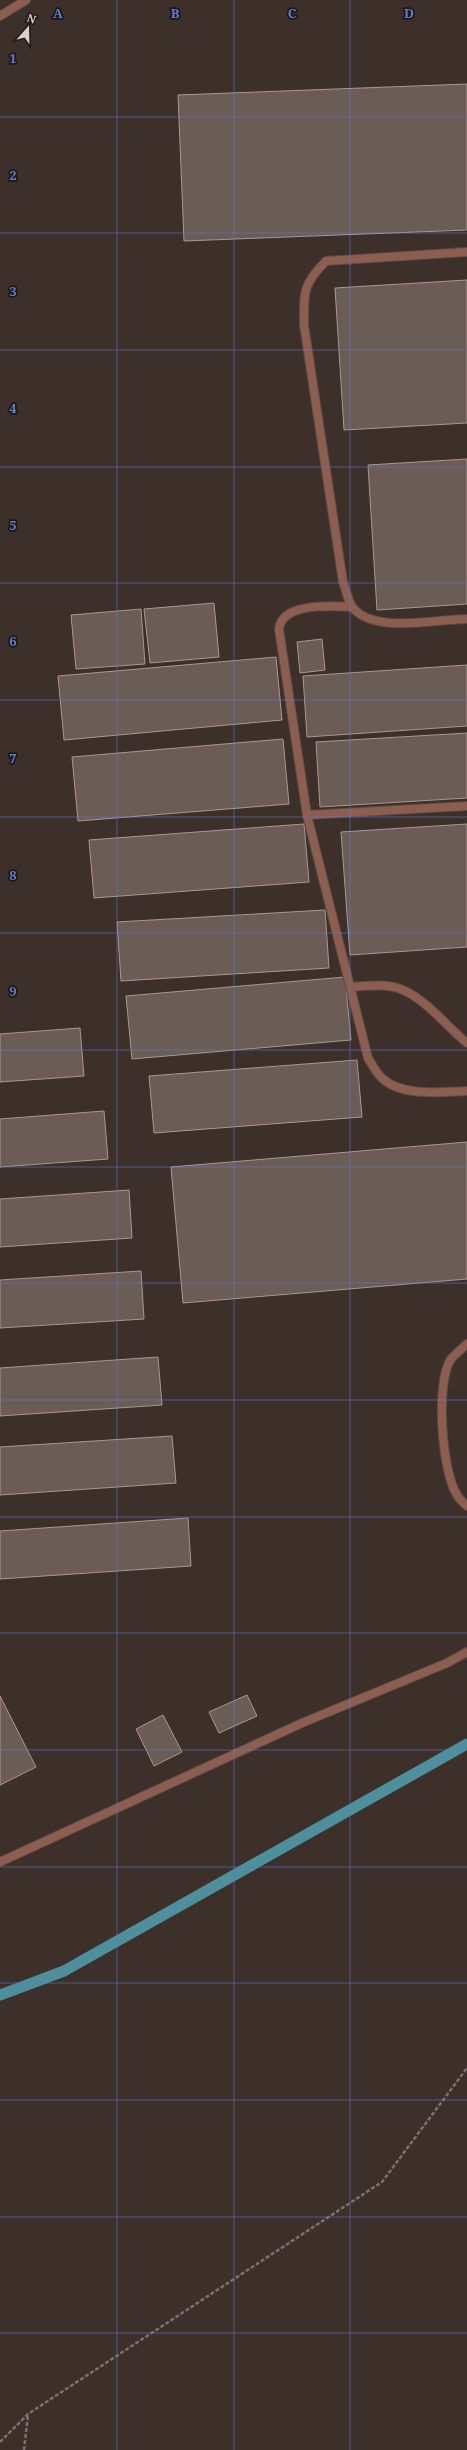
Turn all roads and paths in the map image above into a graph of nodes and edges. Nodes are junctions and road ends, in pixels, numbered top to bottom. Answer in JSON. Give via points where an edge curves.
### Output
{"nodes":[{"id":1,"x":26,"y":0,"type":"edge"},
{"id":2,"x":0,"y":16,"type":"edge"},
{"id":3,"x":467,"y":252,"type":"edge"},
{"id":4,"x":352,"y":607,"type":"junction"},
{"id":5,"x":467,"y":619,"type":"edge"},
{"id":6,"x":467,"y":806,"type":"edge"},
{"id":7,"x":307,"y":815,"type":"junction"},
{"id":8,"x":351,"y":987,"type":"junction"},
{"id":9,"x":467,"y":1043,"type":"edge"},
{"id":10,"x":467,"y":1091,"type":"edge"},
{"id":11,"x":467,"y":1344,"type":"edge"},
{"id":12,"x":467,"y":1506,"type":"edge"},
{"id":13,"x":467,"y":1652,"type":"edge"},
{"id":14,"x":0,"y":1862,"type":"edge"},
{"id":15,"x":467,"y":2068,"type":"edge"},
{"id":16,"x":28,"y":2414,"type":"junction"},
{"id":17,"x":0,"y":2442,"type":"edge"},
{"id":18,"x":24,"y":2450,"type":"edge"}],
"edges":[{"from":1,"to":2,"type":"street"},
{"from":3,"to":4,"type":"street","via":[[326,261],[307,283],[304,296],[304,325],[307,348],[343,582]]},
{"from":4,"to":5,"type":"street","via":[[369,618],[388,623]]},
{"from":4,"to":7,"type":"street","via":[[325,606],[295,611],[280,621],[280,637]]},
{"from":6,"to":7,"type":"street"},
{"from":7,"to":8,"type":"street"},
{"from":8,"to":9,"type":"street","via":[[378,986],[402,989],[424,1004]]},
{"from":8,"to":10,"type":"street","via":[[368,1058],[382,1078],[394,1086],[410,1090]]},
{"from":11,"to":12,"type":"street","via":[[451,1360],[443,1384],[440,1421],[456,1494]]},
{"from":13,"to":14,"type":"street","via":[[447,1663],[302,1723]]},
{"from":15,"to":16,"type":"path","via":[[382,2182]]},
{"from":16,"to":17,"type":"path"},
{"from":16,"to":18,"type":"path"}]}
